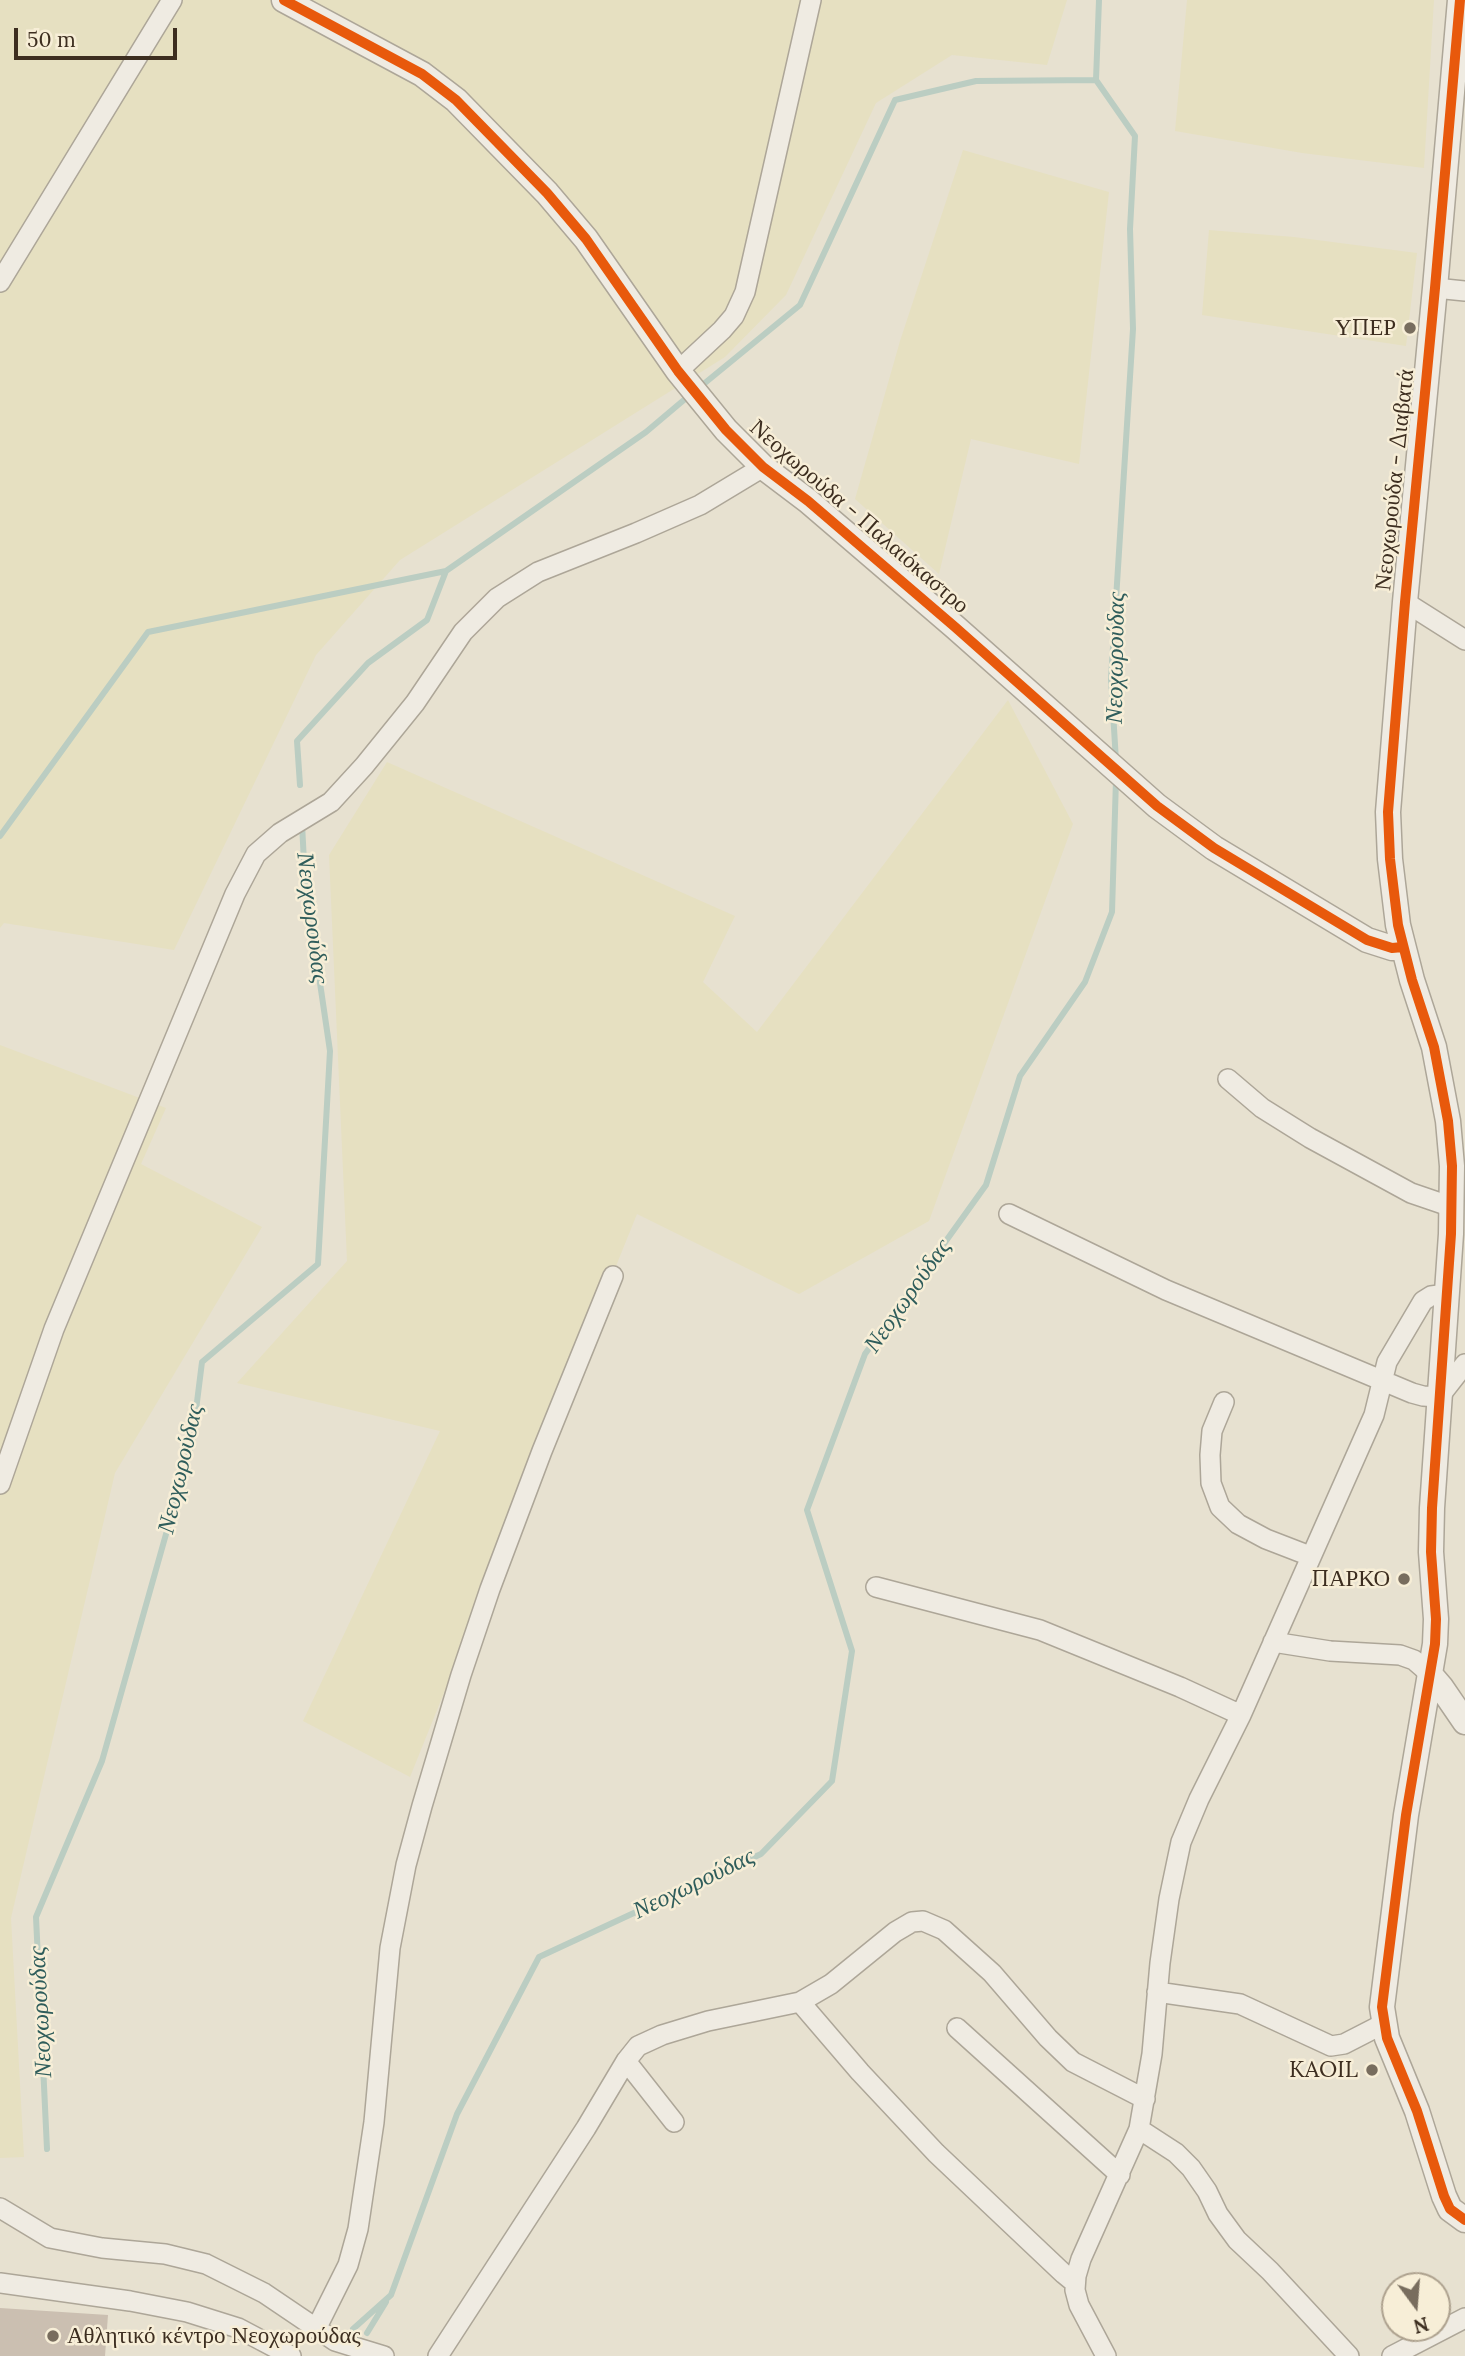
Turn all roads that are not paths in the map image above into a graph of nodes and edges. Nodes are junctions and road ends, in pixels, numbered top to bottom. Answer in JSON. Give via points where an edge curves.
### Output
{"nodes":[{"id":1,"x":172,"y":0,"type":"edge"},
{"id":2,"x":285,"y":0,"type":"edge"},
{"id":3,"x":811,"y":0,"type":"edge"},
{"id":4,"x":1459,"y":9,"type":"edge"},
{"id":5,"x":0,"y":282,"type":"edge"},
{"id":6,"x":1435,"y":288,"type":"junction"},
{"id":7,"x":1465,"y":291,"type":"edge"},
{"id":8,"x":678,"y":371,"type":"junction"},
{"id":9,"x":763,"y":467,"type":"junction"},
{"id":10,"x":1405,"y":602,"type":"junction"},
{"id":11,"x":1465,"y":640,"type":"edge"},
{"id":12,"x":1403,"y":947,"type":"junction"},
{"id":13,"x":1228,"y":1079,"type":"dead end"},
{"id":14,"x":1452,"y":1207,"type":"junction"},
{"id":15,"x":1009,"y":1214,"type":"dead end"},
{"id":16,"x":613,"y":1276,"type":"dead end"},
{"id":17,"x":1447,"y":1294,"type":"junction"},
{"id":18,"x":1465,"y":1364,"type":"edge"},
{"id":19,"x":1381,"y":1381,"type":"junction"},
{"id":20,"x":1439,"y":1396,"type":"junction"},
{"id":21,"x":1224,"y":1402,"type":"dead end"},
{"id":22,"x":0,"y":1484,"type":"edge"},
{"id":23,"x":1310,"y":1556,"type":"junction"},
{"id":24,"x":876,"y":1587,"type":"dead end"},
{"id":25,"x":1273,"y":1642,"type":"junction"},
{"id":26,"x":1429,"y":1673,"type":"junction"},
{"id":27,"x":1241,"y":1715,"type":"junction"},
{"id":28,"x":1465,"y":1722,"type":"edge"},
{"id":29,"x":1157,"y":1992,"type":"junction"},
{"id":30,"x":800,"y":2002,"type":"junction"},
{"id":31,"x":1383,"y":2024,"type":"junction"},
{"id":32,"x":957,"y":2028,"type":"dead end"},
{"id":33,"x":626,"y":2061,"type":"junction"},
{"id":34,"x":1144,"y":2099,"type":"junction"},
{"id":35,"x":674,"y":2122,"type":"dead end"},
{"id":36,"x":1139,"y":2129,"type":"junction"},
{"id":37,"x":1120,"y":2175,"type":"junction"},
{"id":38,"x":0,"y":2208,"type":"edge"},
{"id":39,"x":1465,"y":2220,"type":"edge"},
{"id":40,"x":0,"y":2283,"type":"edge"},
{"id":41,"x":1075,"y":2283,"type":"junction"},
{"id":42,"x":1465,"y":2318,"type":"edge"},
{"id":43,"x":316,"y":2329,"type":"junction"},
{"id":44,"x":343,"y":2351,"type":"edge"},
{"id":45,"x":291,"y":2356,"type":"edge"},
{"id":46,"x":384,"y":2356,"type":"edge"},
{"id":47,"x":438,"y":2356,"type":"edge"},
{"id":48,"x":1106,"y":2356,"type":"edge"},
{"id":49,"x":1349,"y":2356,"type":"edge"},
{"id":50,"x":1392,"y":2356,"type":"edge"}],
"edges":[{"from":1,"to":5,"type":"street"},
{"from":2,"to":8,"type":"street","name":"Νεοχωρούδα - Παλαιόκαστρο","via":[[422,75],[456,100],[586,239]]},
{"from":3,"to":8,"type":"street","via":[[745,292],[734,316]]},
{"from":4,"to":6,"type":"street","name":"Νεοχωρούδα - Διαβατά"},
{"from":6,"to":7,"type":"street"},
{"from":6,"to":10,"type":"street","name":"Νεοχωρούδα - Διαβατά"},
{"from":8,"to":9,"type":"street","name":"Νεοχωρούδα - Παλαιόκαστρο"},
{"from":9,"to":12,"type":"street","name":"Νεοχωρούδα - Παλαιόκαστρο","via":[[944,618],[1157,806],[1214,848],[1367,940]]},
{"from":9,"to":22,"type":"street","via":[[700,505],[538,572],[497,598],[463,632],[415,703],[340,793],[256,854],[235,894],[73,1282]]},
{"from":10,"to":11,"type":"street"},
{"from":10,"to":12,"type":"street","name":"Νεοχωρούδα - Διαβατά","via":[[1388,813]]},
{"from":12,"to":14,"type":"street","name":"Νεοχωρούδα - Διαβατά","via":[[1440,1074],[1448,1121]]},
{"from":13,"to":14,"type":"street","via":[[1262,1108],[1310,1138],[1403,1189]]},
{"from":14,"to":17,"type":"street","name":"Νεοχωρούδα - Διαβατά"},
{"from":15,"to":19,"type":"street","via":[[1166,1290]]},
{"from":16,"to":43,"type":"street","via":[[486,1600],[422,1806],[390,1948],[373,2134],[358,2229],[345,2272]]},
{"from":17,"to":19,"type":"street","via":[[1423,1301],[1387,1362]]},
{"from":17,"to":20,"type":"street","name":"Νεοχωρούδα - Διαβατά"},
{"from":18,"to":20,"type":"street"},
{"from":19,"to":20,"type":"street","via":[[1423,1396]]},
{"from":19,"to":23,"type":"street","via":[[1374,1415]]},
{"from":20,"to":26,"type":"street","name":"Νεοχωρούδα - Διαβατά","via":[[1431,1552],[1436,1631]]},
{"from":21,"to":23,"type":"street","via":[[1212,1431],[1210,1455],[1211,1483],[1220,1507],[1238,1524]]},
{"from":23,"to":25,"type":"street"},
{"from":24,"to":27,"type":"street","via":[[1040,1630]]},
{"from":25,"to":26,"type":"street","via":[[1409,1657]]},
{"from":25,"to":27,"type":"street"},
{"from":26,"to":28,"type":"street"},
{"from":26,"to":31,"type":"street","name":"Νεοχωρούδα - Διαβατά","via":[[1390,1928]]},
{"from":27,"to":29,"type":"street","via":[[1181,1842]]},
{"from":29,"to":31,"type":"street","via":[[1240,2004],[1331,2046]]},
{"from":29,"to":34,"type":"street"},
{"from":30,"to":33,"type":"street","via":[[662,2035],[638,2046]]},
{"from":30,"to":34,"type":"street","via":[[831,1984],[905,1924],[923,1921],[944,1930],[992,1973],[1073,2062]]},
{"from":30,"to":41,"type":"street","via":[[936,2153]]},
{"from":31,"to":39,"type":"street","via":[[1444,2196]]},
{"from":32,"to":37,"type":"street"},
{"from":33,"to":35,"type":"street"},
{"from":33,"to":47,"type":"street"},
{"from":34,"to":36,"type":"street"},
{"from":36,"to":37,"type":"street"},
{"from":36,"to":49,"type":"street","via":[[1191,2168],[1237,2241]]},
{"from":37,"to":41,"type":"street","via":[[1081,2259]]},
{"from":38,"to":43,"type":"street","via":[[50,2238],[206,2264],[264,2293]]},
{"from":40,"to":45,"type":"street","via":[[187,2312],[237,2328]]},
{"from":41,"to":48,"type":"street","via":[[1083,2315]]},
{"from":42,"to":50,"type":"street"},
{"from":43,"to":44,"type":"street"},
{"from":44,"to":46,"type":"street"}]}
